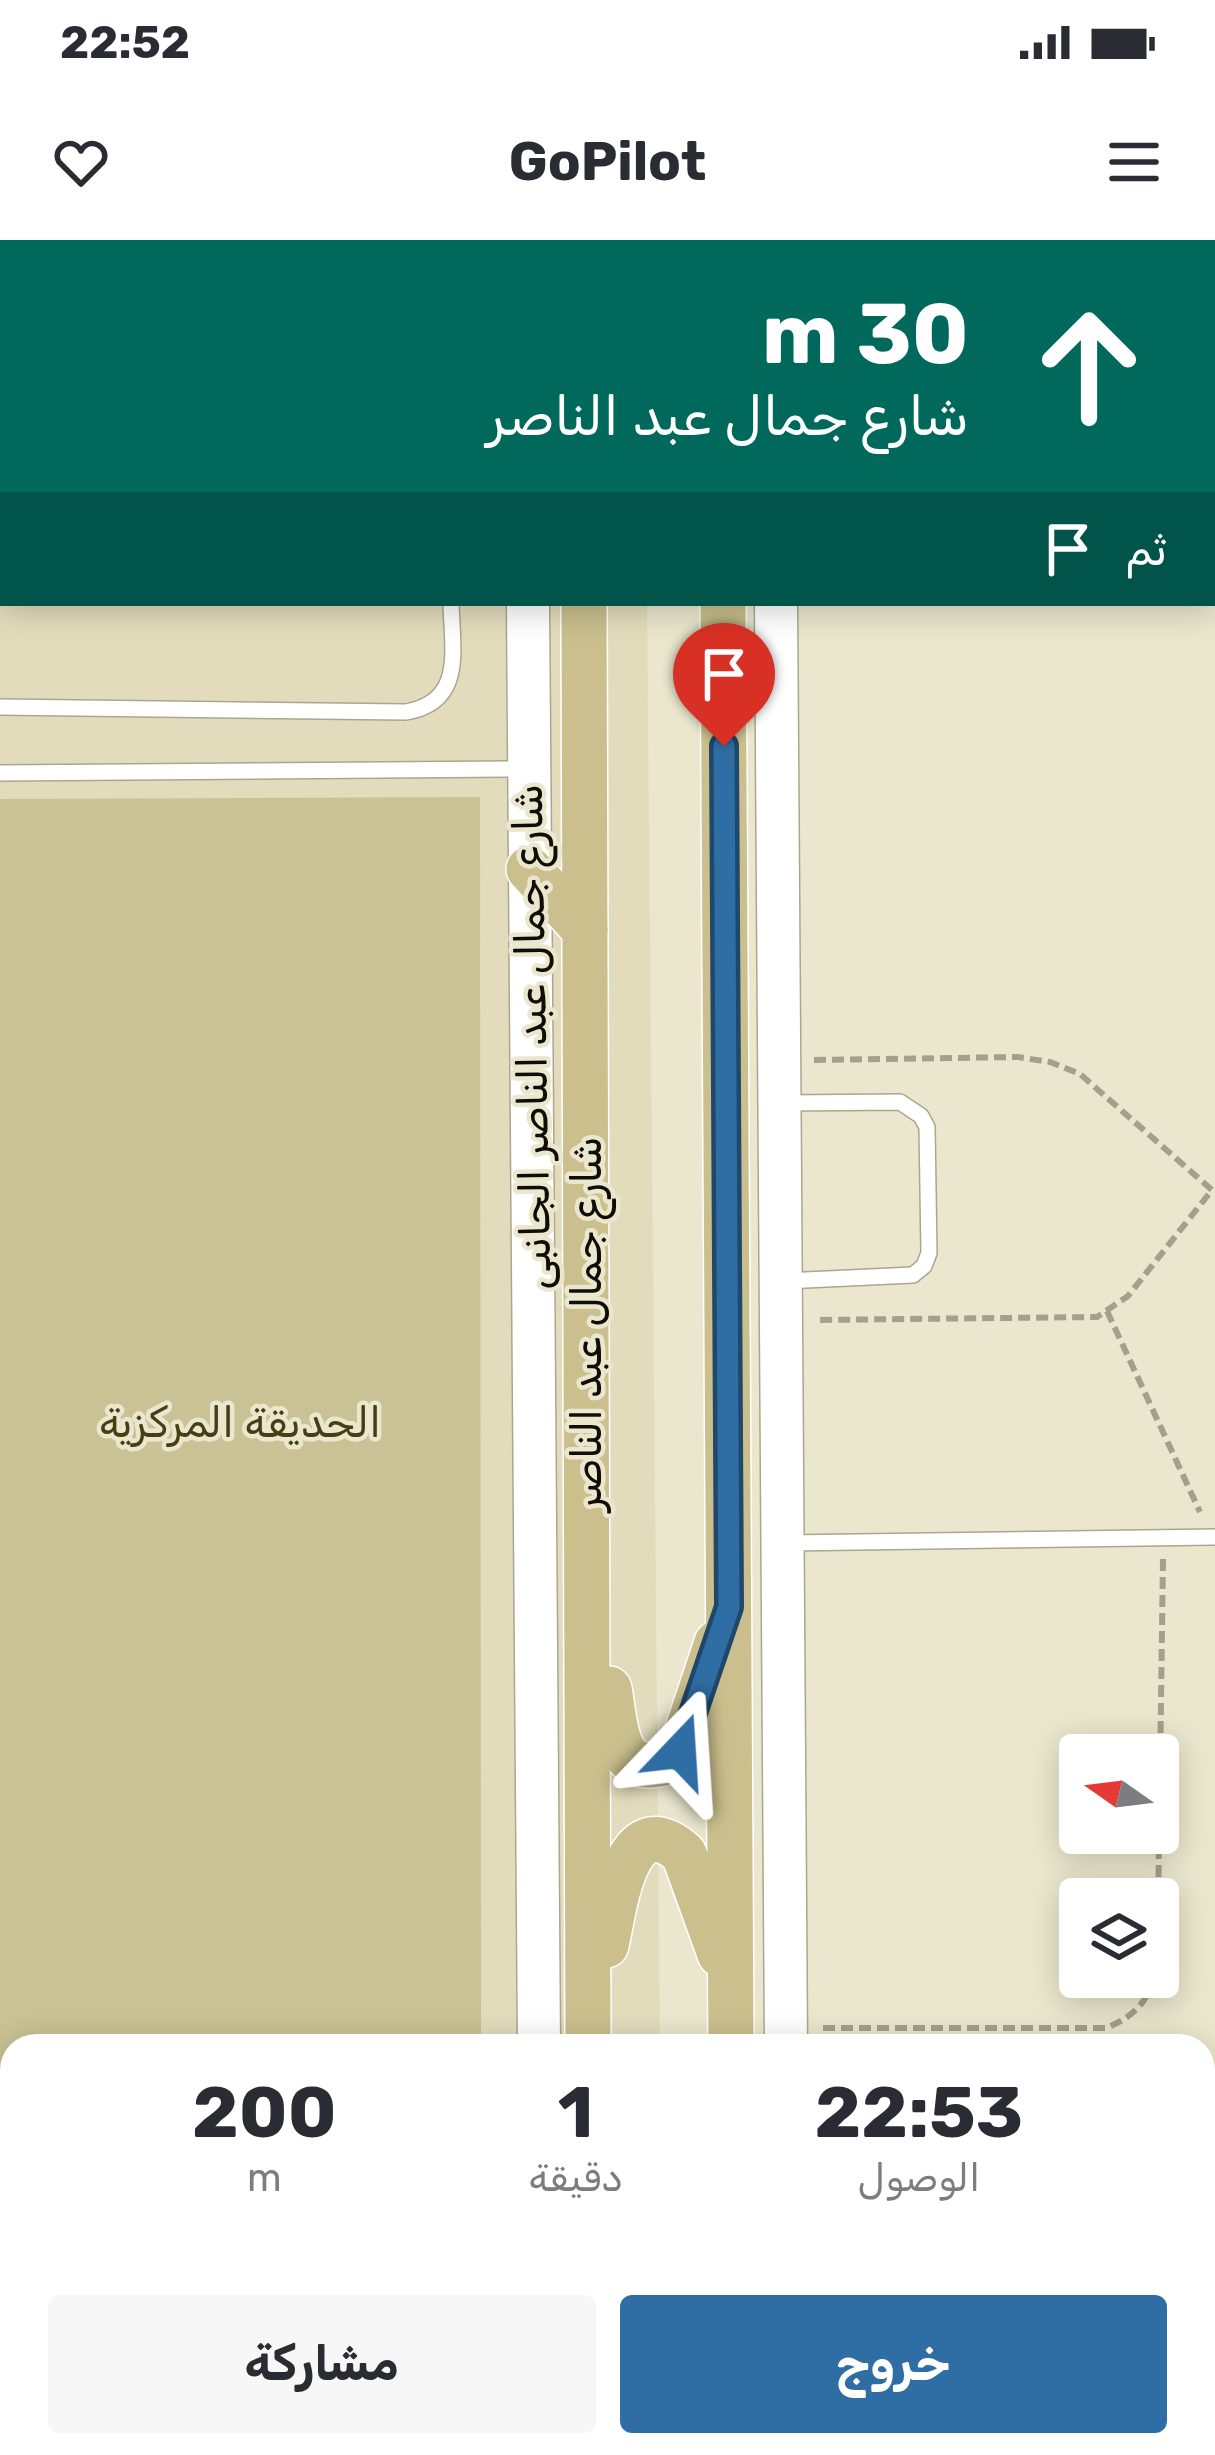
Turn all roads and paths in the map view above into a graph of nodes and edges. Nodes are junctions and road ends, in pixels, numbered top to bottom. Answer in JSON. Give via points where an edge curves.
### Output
{"nodes":[{"id":1,"x":452,"y":606,"type":"edge"},
{"id":2,"x":528,"y":606,"type":"edge"},
{"id":3,"x":584,"y":606,"type":"edge"},
{"id":4,"x":724,"y":606,"type":"edge"},
{"id":5,"x":776,"y":606,"type":"edge"},
{"id":6,"x":0,"y":707,"type":"edge"},
{"id":7,"x":529,"y":769,"type":"junction"},
{"id":8,"x":0,"y":772,"type":"edge"},
{"id":9,"x":529,"y":869,"type":"junction"},
{"id":10,"x":585,"y":930,"type":"junction"},
{"id":11,"x":779,"y":1082,"type":"junction"},
{"id":12,"x":1213,"y":1190,"type":"edge"},
{"id":13,"x":781,"y":1301,"type":"junction"},
{"id":14,"x":1107,"y":1312,"type":"junction"},
{"id":15,"x":1213,"y":1537,"type":"edge"},
{"id":16,"x":1163,"y":1538,"type":"junction"},
{"id":17,"x":783,"y":1544,"type":"junction"},
{"id":18,"x":587,"y":1568,"type":"junction"},
{"id":19,"x":729,"y":1607,"type":"junction"},
{"id":20,"x":1158,"y":1878,"type":"edge"},
{"id":21,"x":731,"y":1985,"type":"junction"},
{"id":22,"x":1144,"y":1998,"type":"edge"},
{"id":23,"x":539,"y":2034,"type":"edge"},
{"id":24,"x":588,"y":2034,"type":"edge"},
{"id":25,"x":731,"y":2034,"type":"edge"},
{"id":26,"x":786,"y":2034,"type":"edge"},
{"id":27,"x":893,"y":2034,"type":"edge"}],
"edges":[{"from":1,"to":6,"type":"lane","via":[[452,671],[423,709]]},
{"from":2,"to":7,"type":"main road","name":"شارع جمال عبد الناصر الجانبى"},
{"from":3,"to":10,"type":"main road","name":"شارع جمال عبد الناصر"},
{"from":4,"to":19,"type":"main road"},
{"from":5,"to":11,"type":"main road"},
{"from":7,"to":8,"type":"lane"},
{"from":7,"to":9,"type":"main road","name":"شارع جمال عبد الناصر الجانبى"},
{"from":9,"to":10,"type":"main road"},
{"from":9,"to":23,"type":"main road","name":"شارع جمال عبد الناصر الجانبى"},
{"from":10,"to":18,"type":"main road","name":"شارع جمال عبد الناصر"},
{"from":11,"to":12,"type":"path","via":[[1018,1057],[1050,1062],[1080,1074]]},
{"from":11,"to":13,"type":"main road"},
{"from":11,"to":13,"type":"lane","via":[[901,1102],[921,1116],[929,1253],[913,1275]]},
{"from":12,"to":14,"type":"path"},
{"from":13,"to":14,"type":"path"},
{"from":13,"to":17,"type":"main road"},
{"from":14,"to":15,"type":"path"},
{"from":15,"to":16,"type":"lane"},
{"from":16,"to":17,"type":"lane"},
{"from":16,"to":20,"type":"path"},
{"from":17,"to":26,"type":"main road"},
{"from":18,"to":19,"type":"main road","via":[[620,1749],[642,1766],[680,1751]]},
{"from":18,"to":24,"type":"main road","name":"شارع جمال عبد الناصر"},
{"from":19,"to":21,"type":"main road"},
{"from":21,"to":24,"type":"main road","via":[[684,1853],[645,1842],[626,1862]]},
{"from":21,"to":25,"type":"main road"},
{"from":22,"to":27,"type":"path","via":[[1106,2028]]}]}
